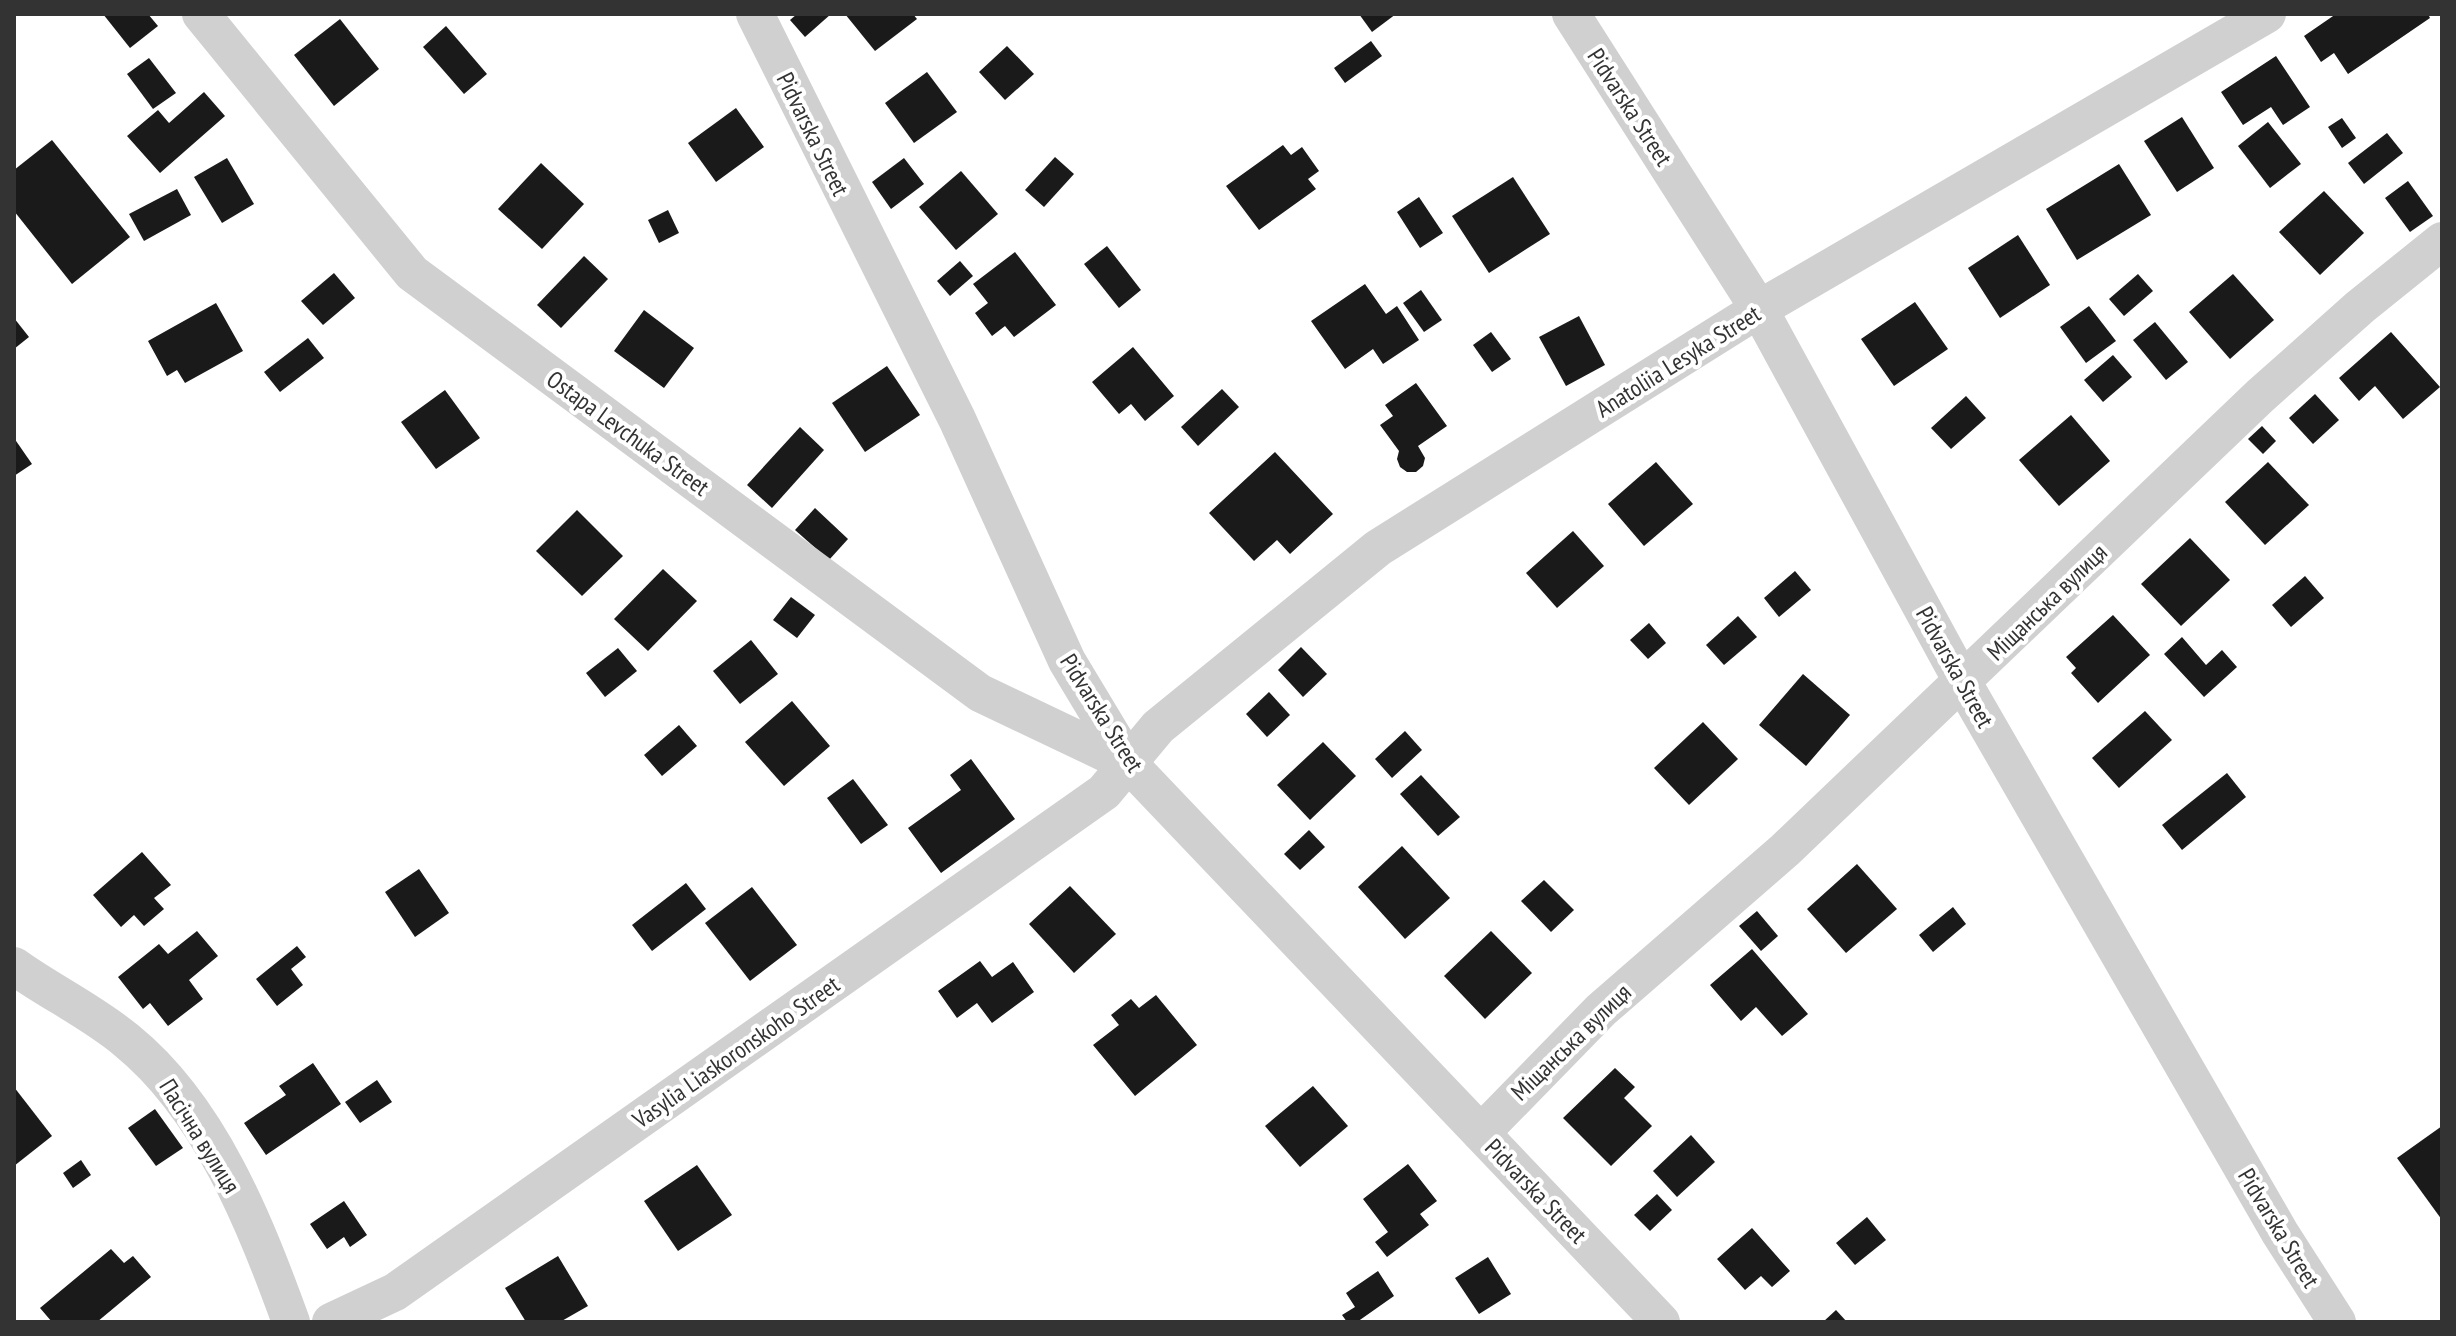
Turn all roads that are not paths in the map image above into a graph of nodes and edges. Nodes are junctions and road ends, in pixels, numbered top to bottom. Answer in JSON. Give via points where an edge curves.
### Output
{"nodes":[{"id":1,"x":201,"y":14,"type":"edge"},
{"id":2,"x":755,"y":14,"type":"edge"},
{"id":3,"x":1571,"y":14,"type":"edge"},
{"id":4,"x":2267,"y":14,"type":"edge"},
{"id":5,"x":2442,"y":241,"type":"edge"},
{"id":6,"x":1759,"y":309,"type":"junction"},
{"id":7,"x":1963,"y":683,"type":"junction"},
{"id":8,"x":1129,"y":764,"type":"junction"},
{"id":9,"x":14,"y":966,"type":"edge"},
{"id":10,"x":1481,"y":1133,"type":"junction"},
{"id":11,"x":1650,"y":1318,"type":"edge"},
{"id":12,"x":291,"y":1322,"type":"edge"},
{"id":13,"x":331,"y":1322,"type":"edge"},
{"id":14,"x":2337,"y":1322,"type":"edge"}],
"edges":[{"from":1,"to":8,"type":"street","name":"Ostapa Levchuka Street","via":[[412,273],[980,693]]},
{"from":2,"to":8,"type":"street","name":"Pidvarska Street","via":[[957,419],[1067,661]]},
{"from":3,"to":6,"type":"street","name":"Pidvarska Street"},
{"from":4,"to":6,"type":"street","name":"Anatoliia Lesyka Street"},
{"from":5,"to":7,"type":"street","name":"Міщанська вулиця","via":[[2260,396]]},
{"from":6,"to":7,"type":"street","name":"Pidvarska Street"},
{"from":6,"to":8,"type":"street","name":"Anatoliia Lesyka Street","via":[[1378,548],[1158,727]]},
{"from":7,"to":10,"type":"street","name":"Міщанська вулиця","via":[[1785,850],[1601,1010]]},
{"from":7,"to":14,"type":"street","name":"Pidvarska Street","via":[[2280,1233]]},
{"from":8,"to":10,"type":"street","name":"Pidvarska Street"},
{"from":8,"to":13,"type":"street","name":"Vasylia Liaskoronskoho Street","via":[[1104,792],[395,1292]]},
{"from":9,"to":12,"type":"street","name":"Пасічна вулиця","via":[[127,1040],[180,1098],[236,1191]]},
{"from":10,"to":11,"type":"street","name":"Pidvarska Street"}]}
